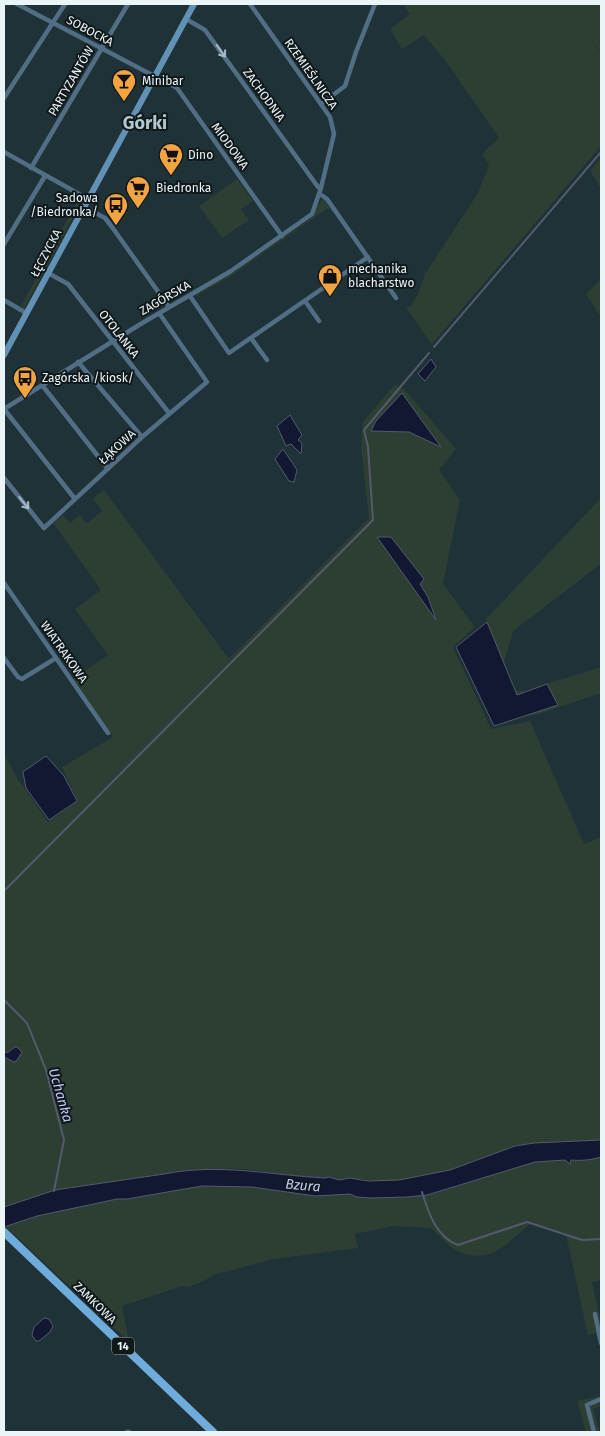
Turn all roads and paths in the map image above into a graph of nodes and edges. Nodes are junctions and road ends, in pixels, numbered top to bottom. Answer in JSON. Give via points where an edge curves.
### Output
{"nodes":[{"id":1,"x":17,"y":4,"type":"edge"},
{"id":2,"x":65,"y":4,"type":"edge"},
{"id":3,"x":128,"y":4,"type":"edge"},
{"id":4,"x":194,"y":4,"type":"edge"},
{"id":5,"x":250,"y":4,"type":"edge"},
{"id":6,"x":375,"y":4,"type":"edge"},
{"id":7,"x":186,"y":19,"type":"junction"},
{"id":8,"x":53,"y":22,"type":"junction"},
{"id":9,"x":101,"y":48,"type":"junction"},
{"id":10,"x":154,"y":76,"type":"junction"},
{"id":11,"x":4,"y":98,"type":"edge"},
{"id":12,"x":321,"y":104,"type":"junction"},
{"id":13,"x":4,"y":152,"type":"edge"},
{"id":14,"x":31,"y":168,"type":"junction"},
{"id":15,"x":45,"y":176,"type":"junction"},
{"id":16,"x":320,"y":191,"type":"junction"},
{"id":17,"x":88,"y":200,"type":"junction"},
{"id":18,"x":84,"y":207,"type":"junction"},
{"id":19,"x":4,"y":231,"type":"edge"},
{"id":20,"x":10,"y":235,"type":"junction"},
{"id":21,"x":282,"y":236,"type":"junction"},
{"id":22,"x":4,"y":244,"type":"edge"},
{"id":23,"x":368,"y":257,"type":"junction"},
{"id":24,"x":48,"y":273,"type":"junction"},
{"id":25,"x":190,"y":296,"type":"junction"},
{"id":26,"x":396,"y":298,"type":"dead end"},
{"id":27,"x":4,"y":300,"type":"edge"},
{"id":28,"x":305,"y":301,"type":"junction"},
{"id":29,"x":169,"y":307,"type":"junction"},
{"id":30,"x":26,"y":313,"type":"junction"},
{"id":31,"x":159,"y":313,"type":"junction"},
{"id":32,"x":319,"y":321,"type":"dead end"},
{"id":33,"x":251,"y":338,"type":"junction"},
{"id":34,"x":113,"y":341,"type":"junction"},
{"id":35,"x":4,"y":355,"type":"edge"},
{"id":36,"x":267,"y":360,"type":"dead end"},
{"id":37,"x":78,"y":362,"type":"junction"},
{"id":38,"x":42,"y":385,"type":"junction"},
{"id":39,"x":4,"y":409,"type":"edge"},
{"id":40,"x":169,"y":414,"type":"junction"},
{"id":41,"x":142,"y":438,"type":"junction"},
{"id":42,"x":108,"y":469,"type":"junction"},
{"id":43,"x":4,"y":478,"type":"edge"},
{"id":44,"x":75,"y":499,"type":"junction"},
{"id":45,"x":4,"y":583,"type":"edge"},
{"id":46,"x":4,"y":658,"type":"edge"},
{"id":47,"x":56,"y":658,"type":"junction"},
{"id":48,"x":108,"y":733,"type":"dead end"},
{"id":49,"x":4,"y":1232,"type":"edge"},
{"id":50,"x":595,"y":1314,"type":"dead end"},
{"id":51,"x":601,"y":1343,"type":"edge"},
{"id":52,"x":601,"y":1399,"type":"edge"},
{"id":53,"x":213,"y":1432,"type":"edge"},
{"id":54,"x":594,"y":1432,"type":"edge"}],
"edges":[{"from":1,"to":8,"type":"street","name":"SOBOCKA"},
{"from":2,"to":8,"type":"street"},
{"from":3,"to":9,"type":"street","name":"PARTYZANTÓW"},
{"from":4,"to":7,"type":"main road","name":"ŁĘCZYCKA"},
{"from":5,"to":12,"type":"street","name":"RZEMIEŚLNICZA"},
{"from":6,"to":12,"type":"street","via":[[345,86]]},
{"from":7,"to":10,"type":"main road","name":"ŁĘCZYCKA"},
{"from":7,"to":16,"type":"street","name":"ZACHODNIA","one_way":true,"via":[[205,30]]},
{"from":8,"to":9,"type":"street","name":"SOBOCKA"},
{"from":8,"to":11,"type":"street"},
{"from":9,"to":10,"type":"street","name":"SOBOCKA"},
{"from":9,"to":14,"type":"street","name":"PARTYZANTÓW"},
{"from":10,"to":17,"type":"main road","name":"ŁĘCZYCKA"},
{"from":10,"to":21,"type":"street","name":"MIODOWA","via":[[177,88]]},
{"from":12,"to":16,"type":"street","name":"RZEMIEŚLNICZA","via":[[334,131]]},
{"from":13,"to":14,"type":"street"},
{"from":14,"to":15,"type":"street"},
{"from":15,"to":17,"type":"street"},
{"from":15,"to":20,"type":"street"},
{"from":16,"to":21,"type":"street","name":"ZAGÓRSKA","via":[[312,214]]},
{"from":16,"to":23,"type":"street","name":"ZACHODNIA"},
{"from":17,"to":18,"type":"main road","name":"ŁĘCZYCKA"},
{"from":18,"to":24,"type":"main road","name":"ŁĘCZYCKA"},
{"from":18,"to":29,"type":"street","via":[[105,218]]},
{"from":19,"to":20,"type":"street"},
{"from":20,"to":22,"type":"street"},
{"from":21,"to":25,"type":"street","name":"ZAGÓRSKA"},
{"from":23,"to":26,"type":"street","name":"ZACHODNIA"},
{"from":23,"to":28,"type":"street"},
{"from":24,"to":30,"type":"main road","name":"ŁĘCZYCKA"},
{"from":24,"to":34,"type":"street","name":"OTOLANKA","via":[[68,284]]},
{"from":25,"to":29,"type":"street","name":"ZAGÓRSKA"},
{"from":25,"to":33,"type":"street","via":[[229,353]]},
{"from":27,"to":30,"type":"street"},
{"from":28,"to":32,"type":"street"},
{"from":28,"to":33,"type":"street"},
{"from":29,"to":31,"type":"street","name":"ZAGÓRSKA"},
{"from":30,"to":35,"type":"main road","name":"ŁĘCZYCKA"},
{"from":31,"to":34,"type":"street","name":"ZAGÓRSKA"},
{"from":31,"to":40,"type":"street","name":"ŁĄKOWA","via":[[207,382]]},
{"from":33,"to":36,"type":"street"},
{"from":34,"to":37,"type":"street","name":"ZAGÓRSKA"},
{"from":34,"to":40,"type":"street","name":"OTOLANKA"},
{"from":37,"to":38,"type":"street","name":"ZAGÓRSKA"},
{"from":37,"to":41,"type":"street"},
{"from":38,"to":39,"type":"street","name":"ZAGÓRSKA"},
{"from":38,"to":42,"type":"street"},
{"from":39,"to":44,"type":"street"},
{"from":40,"to":41,"type":"street","name":"ŁĄKOWA"},
{"from":41,"to":42,"type":"street","name":"ŁĄKOWA"},
{"from":42,"to":44,"type":"street","name":"ŁĄKOWA"},
{"from":43,"to":44,"type":"street","name":"ŁĄKOWA","one_way":true,"via":[[44,528]]},
{"from":45,"to":47,"type":"street","name":"WIATRAKOWA"},
{"from":46,"to":47,"type":"street","via":[[22,679]]},
{"from":47,"to":48,"type":"street","name":"WIATRAKOWA"},
{"from":49,"to":53,"type":"main road","name":"ZAMKOWA","number":"14"},
{"from":50,"to":51,"type":"street"},
{"from":52,"to":54,"type":"street","via":[[587,1405]]}]}
